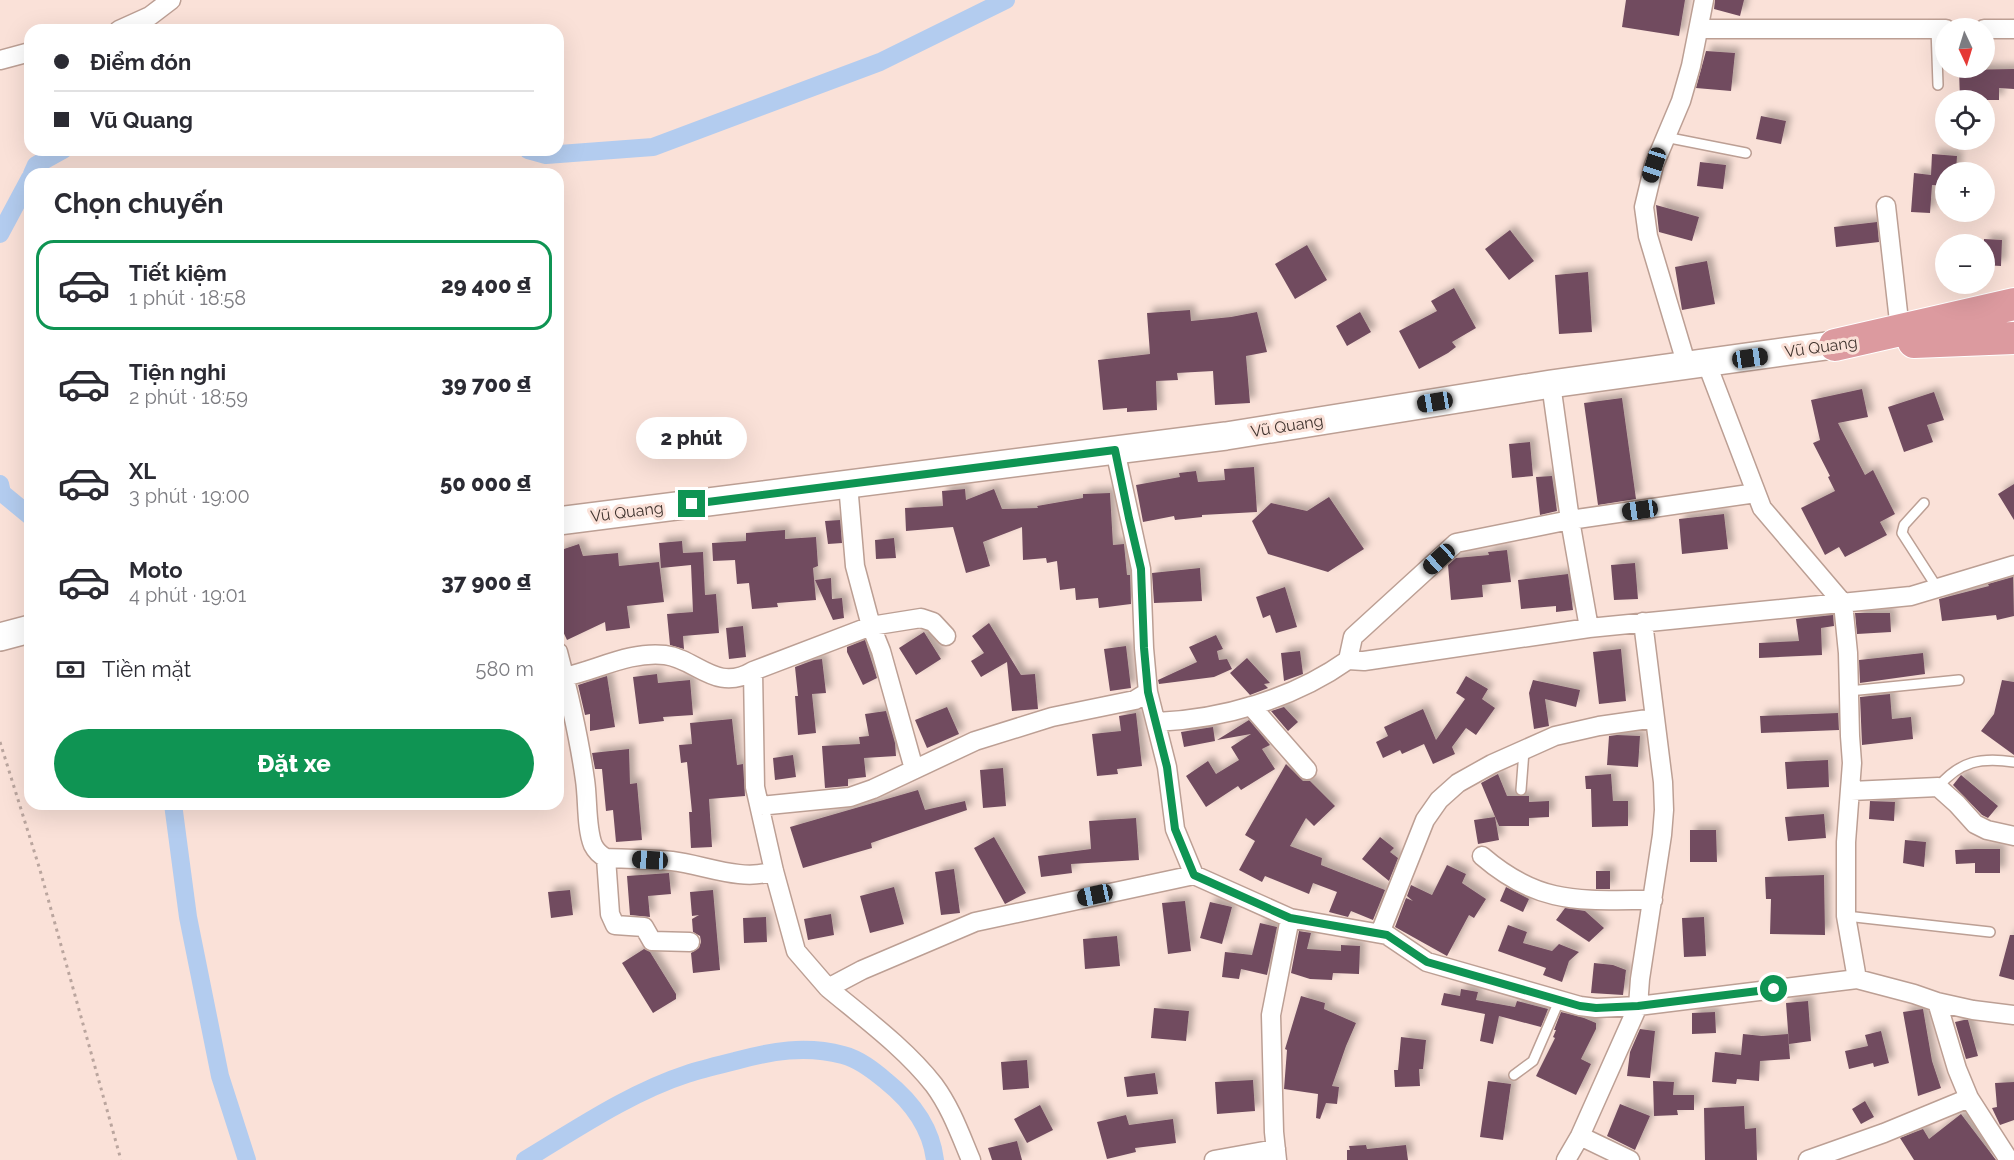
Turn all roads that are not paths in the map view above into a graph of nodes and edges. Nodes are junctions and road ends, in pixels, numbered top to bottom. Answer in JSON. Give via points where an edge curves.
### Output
{"nodes":[{"id":1,"x":171,"y":0,"type":"edge"},
{"id":2,"x":1704,"y":0,"type":"edge"},
{"id":3,"x":132,"y":24,"type":"edge"},
{"id":4,"x":1699,"y":28,"type":"junction"},
{"id":5,"x":1935,"y":28,"type":"edge"},
{"id":6,"x":1995,"y":29,"type":"edge"},
{"id":7,"x":2014,"y":29,"type":"edge"},
{"id":8,"x":24,"y":54,"type":"edge"},
{"id":9,"x":0,"y":60,"type":"edge"},
{"id":10,"x":1938,"y":78,"type":"edge"},
{"id":11,"x":1938,"y":85,"type":"dead end"},
{"id":12,"x":1665,"y":137,"type":"junction"},
{"id":13,"x":1746,"y":153,"type":"dead end"},
{"id":14,"x":1886,"y":206,"type":"dead end"},
{"id":15,"x":2014,"y":304,"type":"edge"},
{"id":16,"x":2014,"y":318,"type":"edge"},
{"id":17,"x":1900,"y":330,"type":"junction"},
{"id":18,"x":2014,"y":338,"type":"edge"},
{"id":19,"x":1835,"y":345,"type":"junction"},
{"id":20,"x":1697,"y":365,"type":"junction"},
{"id":21,"x":1551,"y":384,"type":"junction"},
{"id":22,"x":1115,"y":450,"type":"junction"},
{"id":23,"x":849,"y":484,"type":"junction"},
{"id":24,"x":1756,"y":494,"type":"junction"},
{"id":25,"x":1924,"y":503,"type":"dead end"},
{"id":26,"x":564,"y":520,"type":"edge"},
{"id":27,"x":1570,"y":520,"type":"junction"},
{"id":28,"x":2014,"y":565,"type":"edge"},
{"id":29,"x":1938,"y":590,"type":"junction"},
{"id":30,"x":1843,"y":603,"type":"junction"},
{"id":31,"x":1643,"y":622,"type":"junction"},
{"id":32,"x":871,"y":626,"type":"junction"},
{"id":33,"x":1589,"y":628,"type":"junction"},
{"id":34,"x":24,"y":631,"type":"edge"},
{"id":35,"x":946,"y":636,"type":"dead end"},
{"id":36,"x":0,"y":637,"type":"edge"},
{"id":37,"x":1348,"y":660,"type":"junction"},
{"id":38,"x":753,"y":671,"type":"junction"},
{"id":39,"x":564,"y":677,"type":"joint"},
{"id":40,"x":1959,"y":680,"type":"dead end"},
{"id":41,"x":1849,"y":691,"type":"junction"},
{"id":42,"x":1148,"y":692,"type":"junction"},
{"id":43,"x":1251,"y":706,"type":"junction"},
{"id":44,"x":1655,"y":718,"type":"junction"},
{"id":45,"x":1156,"y":722,"type":"junction"},
{"id":46,"x":1524,"y":749,"type":"junction"},
{"id":47,"x":2014,"y":762,"type":"edge"},
{"id":48,"x":914,"y":769,"type":"junction"},
{"id":49,"x":1307,"y":770,"type":"dead end"},
{"id":50,"x":1938,"y":787,"type":"junction"},
{"id":51,"x":1521,"y":790,"type":"dead end"},
{"id":52,"x":1851,"y":791,"type":"junction"},
{"id":53,"x":760,"y":806,"type":"junction"},
{"id":54,"x":2014,"y":836,"type":"edge"},
{"id":55,"x":1482,"y":856,"type":"dead end"},
{"id":56,"x":606,"y":858,"type":"junction"},
{"id":57,"x":774,"y":871,"type":"junction"},
{"id":58,"x":1194,"y":875,"type":"junction"},
{"id":59,"x":1653,"y":900,"type":"junction"},
{"id":60,"x":1846,"y":916,"type":"junction"},
{"id":61,"x":1290,"y":918,"type":"junction"},
{"id":62,"x":1990,"y":932,"type":"dead end"},
{"id":63,"x":1380,"y":933,"type":"junction"},
{"id":64,"x":690,"y":942,"type":"dead end"},
{"id":65,"x":1857,"y":979,"type":"junction"},
{"id":66,"x":828,"y":988,"type":"junction"},
{"id":67,"x":1559,"y":1001,"type":"junction"},
{"id":68,"x":1936,"y":1002,"type":"junction"},
{"id":69,"x":1638,"y":1006,"type":"junction"},
{"id":70,"x":2014,"y":1015,"type":"edge"},
{"id":71,"x":1514,"y":1075,"type":"dead end"},
{"id":72,"x":1969,"y":1098,"type":"junction"},
{"id":73,"x":1580,"y":1136,"type":"junction"},
{"id":74,"x":1276,"y":1155,"type":"edge"},
{"id":75,"x":971,"y":1160,"type":"edge"},
{"id":76,"x":1214,"y":1160,"type":"edge"},
{"id":77,"x":1566,"y":1160,"type":"edge"},
{"id":78,"x":1630,"y":1160,"type":"edge"},
{"id":79,"x":1808,"y":1160,"type":"edge"},
{"id":80,"x":2009,"y":1160,"type":"edge"}],
"edges":[{"from":1,"to":3,"type":"street"},
{"from":2,"to":4,"type":"street"},
{"from":4,"to":5,"type":"street"},
{"from":4,"to":12,"type":"street","via":[[1681,101]]},
{"from":6,"to":7,"type":"street"},
{"from":8,"to":9,"type":"street"},
{"from":10,"to":11,"type":"lane"},
{"from":12,"to":13,"type":"lane"},
{"from":12,"to":20,"type":"street","via":[[1649,179],[1645,220]]},
{"from":14,"to":17,"type":"street"},
{"from":15,"to":17,"type":"highway"},
{"from":16,"to":19,"type":"main road","name":"Vũ Quang"},
{"from":17,"to":19,"type":"highway"},
{"from":18,"to":19,"type":"highway"},
{"from":19,"to":20,"type":"main road","name":"Vũ Quang"},
{"from":20,"to":21,"type":"main road","name":"Vũ Quang"},
{"from":20,"to":24,"type":"street"},
{"from":21,"to":22,"type":"main road","name":"Vũ Quang"},
{"from":21,"to":27,"type":"street"},
{"from":22,"to":23,"type":"main road","name":"Vũ Quang"},
{"from":22,"to":42,"type":"street","via":[[1141,569]]},
{"from":23,"to":26,"type":"main road","name":"Vũ Quang"},
{"from":23,"to":32,"type":"street","via":[[855,566]]},
{"from":24,"to":27,"type":"street"},
{"from":24,"to":30,"type":"street","via":[[1762,508]]},
{"from":25,"to":29,"type":"lane","via":[[1904,525],[1902,533]]},
{"from":27,"to":33,"type":"street"},
{"from":27,"to":37,"type":"street","via":[[1456,543],[1353,637]]},
{"from":28,"to":29,"type":"street"},
{"from":29,"to":30,"type":"street"},
{"from":30,"to":31,"type":"street"},
{"from":30,"to":41,"type":"street"},
{"from":31,"to":33,"type":"street"},
{"from":31,"to":44,"type":"street"},
{"from":32,"to":35,"type":"street","via":[[921,618],[933,622]]},
{"from":32,"to":38,"type":"street"},
{"from":32,"to":48,"type":"street"},
{"from":33,"to":37,"type":"street","via":[[1364,661]]},
{"from":34,"to":36,"type":"main road"},
{"from":37,"to":43,"type":"street","via":[[1321,677]]},
{"from":38,"to":39,"type":"street","via":[[742,676],[717,677],[665,655],[627,658]]},
{"from":38,"to":53,"type":"street","via":[[755,787]]},
{"from":39,"to":56,"type":"street","via":[[581,751],[590,833],[599,855]]},
{"from":40,"to":41,"type":"lane"},
{"from":41,"to":52,"type":"street"},
{"from":42,"to":45,"type":"street"},
{"from":42,"to":48,"type":"street","via":[[1135,700],[1052,717],[975,741]]},
{"from":43,"to":45,"type":"street","via":[[1209,717]]},
{"from":43,"to":49,"type":"street"},
{"from":44,"to":46,"type":"street","via":[[1568,732]]},
{"from":44,"to":59,"type":"street","via":[[1664,810]]},
{"from":45,"to":58,"type":"street","via":[[1175,829]]},
{"from":46,"to":51,"type":"lane"},
{"from":46,"to":63,"type":"street","via":[[1458,783],[1439,800],[1422,827]]},
{"from":47,"to":50,"type":"lane","via":[[1996,759],[1971,763],[1954,770]]},
{"from":48,"to":53,"type":"street","via":[[850,797]]},
{"from":50,"to":52,"type":"street"},
{"from":50,"to":54,"type":"street","via":[[1975,824]]},
{"from":52,"to":60,"type":"street"},
{"from":53,"to":57,"type":"street"},
{"from":55,"to":59,"type":"street","via":[[1515,881],[1549,895],[1585,900]]},
{"from":56,"to":57,"type":"street","via":[[672,861],[747,875]]},
{"from":56,"to":64,"type":"street","via":[[610,914],[615,925],[644,927],[652,941]]},
{"from":57,"to":66,"type":"street","via":[[795,951]]},
{"from":58,"to":61,"type":"street"},
{"from":58,"to":66,"type":"street","via":[[975,921]]},
{"from":59,"to":69,"type":"street"},
{"from":60,"to":62,"type":"lane"},
{"from":60,"to":65,"type":"street"},
{"from":61,"to":63,"type":"street"},
{"from":61,"to":74,"type":"street","via":[[1270,1025]]},
{"from":63,"to":67,"type":"street","via":[[1427,962]]},
{"from":65,"to":68,"type":"street"},
{"from":65,"to":69,"type":"street"},
{"from":66,"to":75,"type":"street","via":[[898,1047],[934,1085],[955,1119]]},
{"from":67,"to":69,"type":"street","via":[[1596,1008]]},
{"from":67,"to":71,"type":"lane","via":[[1533,1061]]},
{"from":68,"to":70,"type":"street"},
{"from":68,"to":72,"type":"street"},
{"from":69,"to":73,"type":"street"},
{"from":72,"to":79,"type":"street"},
{"from":72,"to":80,"type":"street"},
{"from":73,"to":77,"type":"street"},
{"from":73,"to":78,"type":"street"},
{"from":74,"to":76,"type":"street"}]}
